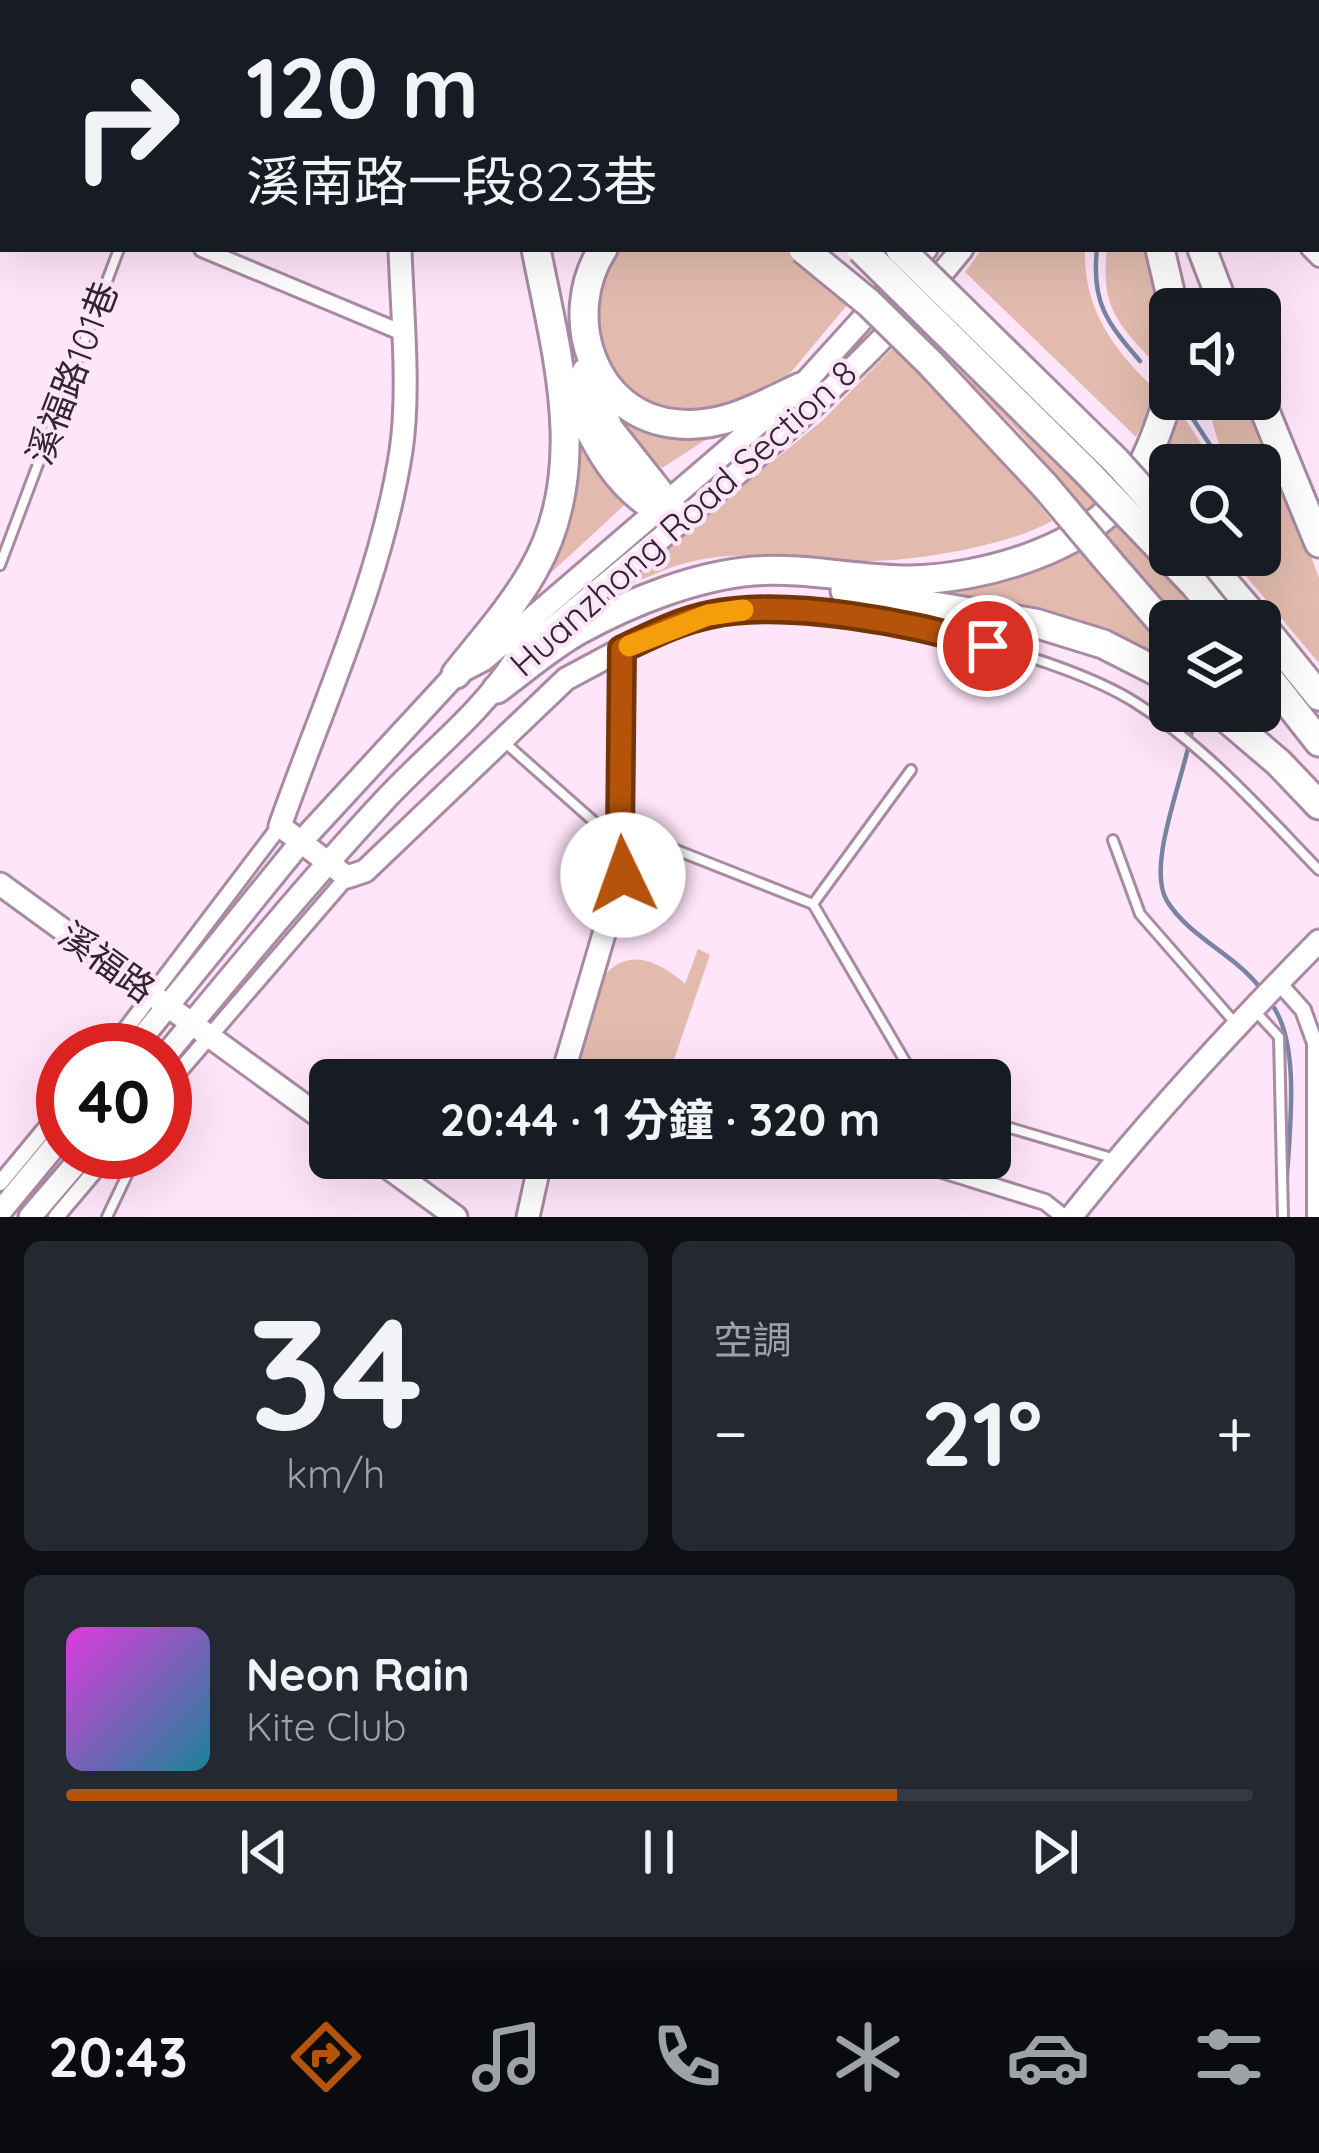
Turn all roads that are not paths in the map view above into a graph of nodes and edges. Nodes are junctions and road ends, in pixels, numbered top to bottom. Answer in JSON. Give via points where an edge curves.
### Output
{"nodes":[{"id":1,"x":118,"y":252,"type":"edge"},
{"id":2,"x":209,"y":252,"type":"edge"},
{"id":3,"x":400,"y":252,"type":"edge"},
{"id":4,"x":537,"y":252,"type":"edge"},
{"id":5,"x":601,"y":252,"type":"edge"},
{"id":6,"x":806,"y":252,"type":"edge"},
{"id":7,"x":864,"y":252,"type":"edge"},
{"id":8,"x":904,"y":252,"type":"edge"},
{"id":9,"x":923,"y":252,"type":"edge"},
{"id":10,"x":960,"y":252,"type":"edge"},
{"id":11,"x":1161,"y":252,"type":"edge"},
{"id":12,"x":1203,"y":252,"type":"edge"},
{"id":13,"x":1169,"y":288,"type":"edge"},
{"id":14,"x":1217,"y":288,"type":"edge"},
{"id":15,"x":584,"y":291,"type":"junction"},
{"id":16,"x":403,"y":333,"type":"junction"},
{"id":17,"x":553,"y":342,"type":"junction"},
{"id":18,"x":801,"y":387,"type":"junction"},
{"id":19,"x":1160,"y":420,"type":"edge"},
{"id":20,"x":1269,"y":420,"type":"edge"},
{"id":21,"x":1149,"y":498,"type":"edge"},
{"id":22,"x":668,"y":510,"type":"junction"},
{"id":23,"x":1319,"y":543,"type":"edge"},
{"id":24,"x":0,"y":565,"type":"edge"},
{"id":25,"x":1219,"y":576,"type":"edge"},
{"id":26,"x":697,"y":584,"type":"junction"},
{"id":27,"x":1207,"y":600,"type":"edge"},
{"id":28,"x":1240,"y":600,"type":"edge"},
{"id":29,"x":1149,"y":608,"type":"edge"},
{"id":30,"x":622,"y":649,"type":"junction"},
{"id":31,"x":1281,"y":649,"type":"edge"},
{"id":32,"x":1149,"y":667,"type":"edge"},
{"id":33,"x":457,"y":674,"type":"junction"},
{"id":34,"x":497,"y":689,"type":"junction"},
{"id":35,"x":1281,"y":694,"type":"edge"},
{"id":36,"x":1319,"y":696,"type":"edge"},
{"id":37,"x":1243,"y":732,"type":"edge"},
{"id":38,"x":1261,"y":732,"type":"edge"},
{"id":39,"x":501,"y":740,"type":"junction"},
{"id":40,"x":1319,"y":742,"type":"edge"},
{"id":41,"x":911,"y":770,"type":"dead end"},
{"id":42,"x":1319,"y":794,"type":"edge"},
{"id":43,"x":1319,"y":805,"type":"edge"},
{"id":44,"x":280,"y":826,"type":"junction"},
{"id":45,"x":620,"y":836,"type":"junction"},
{"id":46,"x":1113,"y":840,"type":"dead end"},
{"id":47,"x":300,"y":843,"type":"junction"},
{"id":48,"x":328,"y":863,"type":"junction"},
{"id":49,"x":1319,"y":870,"type":"edge"},
{"id":50,"x":347,"y":877,"type":"junction"},
{"id":51,"x":0,"y":884,"type":"edge"},
{"id":52,"x":813,"y":904,"type":"junction"},
{"id":53,"x":1319,"y":941,"type":"edge"},
{"id":54,"x":1276,"y":985,"type":"junction"},
{"id":55,"x":161,"y":1001,"type":"junction"},
{"id":56,"x":1249,"y":1013,"type":"junction"},
{"id":57,"x":138,"y":1023,"type":"edge"},
{"id":58,"x":148,"y":1023,"type":"edge"},
{"id":59,"x":201,"y":1030,"type":"junction"},
{"id":60,"x":192,"y":1036,"type":"edge"},
{"id":61,"x":192,"y":1044,"type":"edge"},
{"id":62,"x":567,"y":1059,"type":"edge"},
{"id":63,"x":904,"y":1059,"type":"edge"},
{"id":64,"x":309,"y":1109,"type":"edge"},
{"id":65,"x":1011,"y":1128,"type":"edge"},
{"id":66,"x":36,"y":1140,"type":"edge"},
{"id":67,"x":1116,"y":1160,"type":"junction"},
{"id":68,"x":36,"y":1169,"type":"edge"},
{"id":69,"x":63,"y":1179,"type":"edge"},
{"id":70,"x":88,"y":1179,"type":"edge"},
{"id":71,"x":125,"y":1179,"type":"edge"},
{"id":72,"x":404,"y":1179,"type":"edge"},
{"id":73,"x":536,"y":1179,"type":"edge"},
{"id":74,"x":971,"y":1179,"type":"edge"},
{"id":75,"x":0,"y":1183,"type":"edge"},
{"id":76,"x":0,"y":1212,"type":"edge"},
{"id":77,"x":30,"y":1217,"type":"edge"},
{"id":78,"x":56,"y":1217,"type":"edge"},
{"id":79,"x":107,"y":1217,"type":"edge"},
{"id":80,"x":456,"y":1217,"type":"edge"},
{"id":81,"x":528,"y":1217,"type":"edge"},
{"id":82,"x":1068,"y":1217,"type":"edge"},
{"id":83,"x":1283,"y":1217,"type":"edge"},
{"id":84,"x":1316,"y":1217,"type":"edge"}],
"edges":[{"from":1,"to":24,"type":"lane","name":"溪福路101巷"},
{"from":2,"to":16,"type":"street"},
{"from":3,"to":16,"type":"street"},
{"from":4,"to":17,"type":"highway"},
{"from":5,"to":15,"type":"highway"},
{"from":6,"to":29,"type":"highway","bridge":true,"via":[[930,363]]},
{"from":7,"to":27,"type":"highway","bridge":true},
{"from":8,"to":21,"type":"highway","bridge":true},
{"from":9,"to":18,"type":"street","name":"Huanzhong Road Section 8"},
{"from":10,"to":22,"type":"street","name":"Huanzhong Road Section 8","via":[[814,405]]},
{"from":11,"to":13,"type":"highway"},
{"from":12,"to":14,"type":"highway"},
{"from":15,"to":18,"type":"highway","via":[[588,354],[599,378],[654,419],[732,419]]},
{"from":15,"to":22,"type":"highway","via":[[576,340],[589,382],[609,428]]},
{"from":16,"to":44,"type":"street","via":[[401,448],[364,596]]},
{"from":17,"to":22,"type":"highway","via":[[616,473]]},
{"from":17,"to":33,"type":"highway","via":[[566,414],[558,514],[535,569]]},
{"from":18,"to":22,"type":"street","name":"Huanzhong Road Section 8"},
{"from":19,"to":26,"type":"highway","via":[[1128,490],[1068,541],[1007,565],[909,580],[752,571]]},
{"from":20,"to":23,"type":"highway"},
{"from":22,"to":33,"type":"street","name":"Huanzhong Road Section 8"},
{"from":22,"to":34,"type":"street","name":"Huanzhong Road Section 8","via":[[515,660]]},
{"from":25,"to":28,"type":"highway"},
{"from":26,"to":32,"type":"highway","via":[[835,590],[981,611],[1103,644]]},
{"from":26,"to":34,"type":"highway","via":[[577,631]]},
{"from":30,"to":39,"type":"street","via":[[566,679]]},
{"from":30,"to":45,"type":"street"},
{"from":30,"to":49,"type":"lane","via":[[743,610],[875,621],[1052,665],[1134,702],[1188,743]]},
{"from":31,"to":36,"type":"highway"},
{"from":33,"to":47,"type":"street","name":"Huanzhong Road Section 8"},
{"from":34,"to":48,"type":"street","name":"Huanzhong Road Section 8"},
{"from":35,"to":40,"type":"highway"},
{"from":37,"to":43,"type":"highway"},
{"from":38,"to":42,"type":"highway"},
{"from":39,"to":45,"type":"lane"},
{"from":39,"to":50,"type":"street","via":[[365,872]]},
{"from":41,"to":52,"type":"lane"},
{"from":44,"to":47,"type":"street"},
{"from":44,"to":55,"type":"street","name":"Huanzhong Road Section 8"},
{"from":45,"to":52,"type":"lane","via":[[633,833]]},
{"from":45,"to":62,"type":"street","via":[[623,875]]},
{"from":46,"to":56,"type":"lane","via":[[1140,914],[1163,944]]},
{"from":47,"to":48,"type":"street"},
{"from":47,"to":55,"type":"street","name":"Huanzhong Road Section 8"},
{"from":48,"to":50,"type":"street"},
{"from":48,"to":59,"type":"street","name":"Huanzhong Road Section 8"},
{"from":50,"to":59,"type":"street","name":"Huanzhong Road Section 8"},
{"from":51,"to":55,"type":"street","name":"溪福路"},
{"from":52,"to":63,"type":"lane"},
{"from":53,"to":54,"type":"street"},
{"from":54,"to":56,"type":"street"},
{"from":54,"to":84,"type":"street","via":[[1303,1010],[1315,1043]]},
{"from":55,"to":57,"type":"street","name":"Huanzhong Road Section 8"},
{"from":55,"to":58,"type":"street","name":"Huanzhong Road Section 8"},
{"from":55,"to":59,"type":"street","name":"溪福路"},
{"from":56,"to":67,"type":"street"},
{"from":56,"to":83,"type":"lane","via":[[1279,1037]]},
{"from":59,"to":60,"type":"street","name":"Huanzhong Road Section 8"},
{"from":59,"to":61,"type":"street","name":"Huanzhong Road Section 8"},
{"from":59,"to":64,"type":"street","name":"溪福路"},
{"from":65,"to":67,"type":"lane"},
{"from":66,"to":75,"type":"street"},
{"from":67,"to":82,"type":"street"},
{"from":68,"to":76,"type":"street"},
{"from":69,"to":77,"type":"street"},
{"from":70,"to":78,"type":"street"},
{"from":71,"to":79,"type":"lane"},
{"from":72,"to":80,"type":"street"},
{"from":73,"to":81,"type":"street"},
{"from":74,"to":82,"type":"street"}]}
